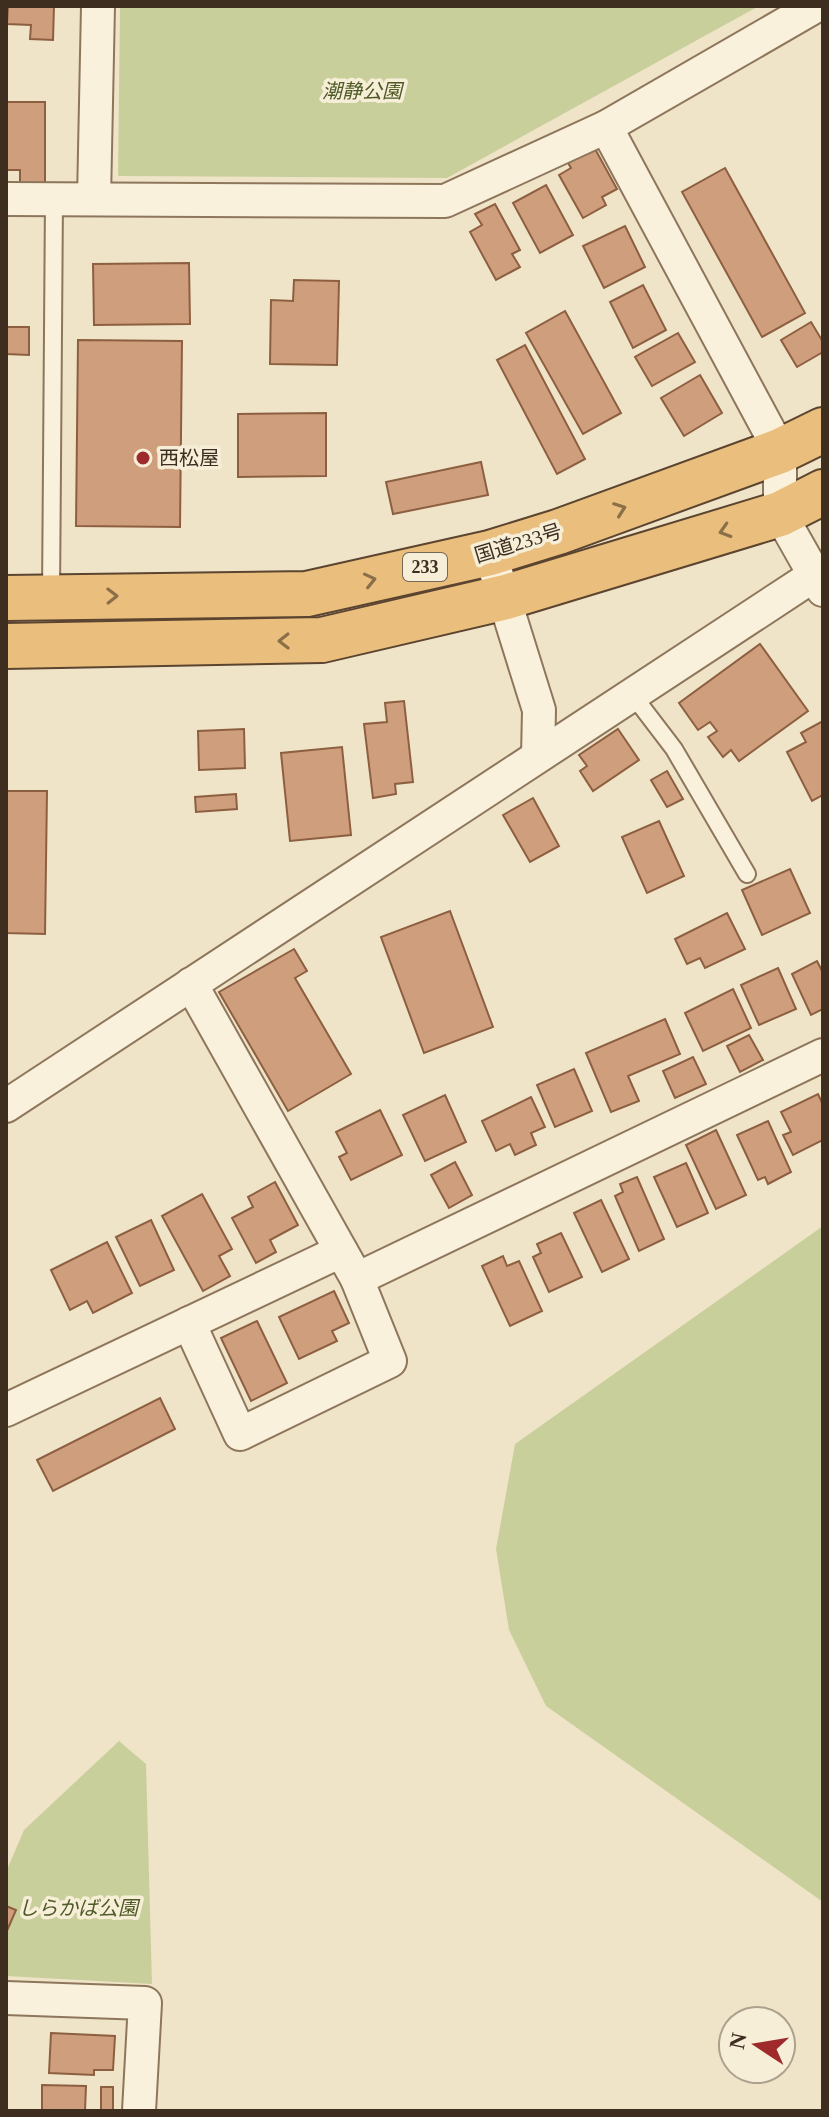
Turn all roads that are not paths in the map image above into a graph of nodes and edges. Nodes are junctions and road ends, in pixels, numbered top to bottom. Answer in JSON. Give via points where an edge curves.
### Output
{"nodes":[{"id":1,"x":98,"y":6,"type":"edge"},
{"id":2,"x":816,"y":6,"type":"edge"},
{"id":3,"x":606,"y":127,"type":"junction"},
{"id":4,"x":6,"y":199,"type":"edge"},
{"id":5,"x":54,"y":199,"type":"junction"},
{"id":6,"x":94,"y":199,"type":"junction"},
{"id":7,"x":823,"y":430,"type":"edge"},
{"id":8,"x":780,"y":451,"type":"junction"},
{"id":9,"x":823,"y":492,"type":"edge"},
{"id":10,"x":780,"y":514,"type":"junction"},
{"id":11,"x":490,"y":553,"type":"junction"},
{"id":12,"x":818,"y":583,"type":"edge"},
{"id":13,"x":51,"y":597,"type":"junction"},
{"id":14,"x":506,"y":597,"type":"junction"},
{"id":15,"x":6,"y":598,"type":"edge"},
{"id":16,"x":6,"y":646,"type":"edge"},
{"id":17,"x":632,"y":694,"type":"junction"},
{"id":18,"x":538,"y":756,"type":"junction"},
{"id":19,"x":747,"y":874,"type":"dead end"},
{"id":20,"x":191,"y":984,"type":"junction"},
{"id":21,"x":823,"y":1055,"type":"edge"},
{"id":22,"x":6,"y":1106,"type":"edge"},
{"id":23,"x":341,"y":1251,"type":"junction"},
{"id":24,"x":357,"y":1279,"type":"junction"},
{"id":25,"x":189,"y":1323,"type":"junction"},
{"id":26,"x":6,"y":1410,"type":"edge"},
{"id":27,"x":6,"y":1998,"type":"edge"},
{"id":28,"x":139,"y":2111,"type":"edge"}],
"edges":[{"from":1,"to":6,"type":"street"},
{"from":2,"to":3,"type":"street"},
{"from":3,"to":6,"type":"street","via":[[445,201]]},
{"from":3,"to":8,"type":"street"},
{"from":4,"to":5,"type":"street"},
{"from":5,"to":6,"type":"street"},
{"from":5,"to":13,"type":"lane"},
{"from":7,"to":8,"type":"highway","name":"国道233号","number":"233"},
{"from":8,"to":10,"type":"street"},
{"from":11,"to":8,"type":"highway","name":"国道233号","number":"233","one_way":true},
{"from":9,"to":10,"type":"highway","number":"233"},
{"from":10,"to":12,"type":"street"},
{"from":10,"to":14,"type":"highway","number":"233","one_way":true},
{"from":13,"to":11,"type":"highway","name":"国道233号","number":"233","one_way":true,"via":[[307,594]]},
{"from":11,"to":14,"type":"street"},
{"from":12,"to":17,"type":"street"},
{"from":13,"to":15,"type":"highway","name":"国道233号","number":"233"},
{"from":14,"to":16,"type":"highway","number":"233","one_way":true,"via":[[322,640]]},
{"from":14,"to":18,"type":"street","via":[[539,710]]},
{"from":17,"to":18,"type":"street"},
{"from":17,"to":19,"type":"lane","via":[[674,749]]},
{"from":18,"to":20,"type":"street"},
{"from":20,"to":22,"type":"street"},
{"from":20,"to":23,"type":"street"},
{"from":21,"to":24,"type":"street"},
{"from":23,"to":24,"type":"street"},
{"from":23,"to":25,"type":"street"},
{"from":24,"to":25,"type":"street","via":[[390,1361],[240,1434]]},
{"from":25,"to":26,"type":"street"},
{"from":27,"to":28,"type":"street","via":[[145,2003]]}]}
